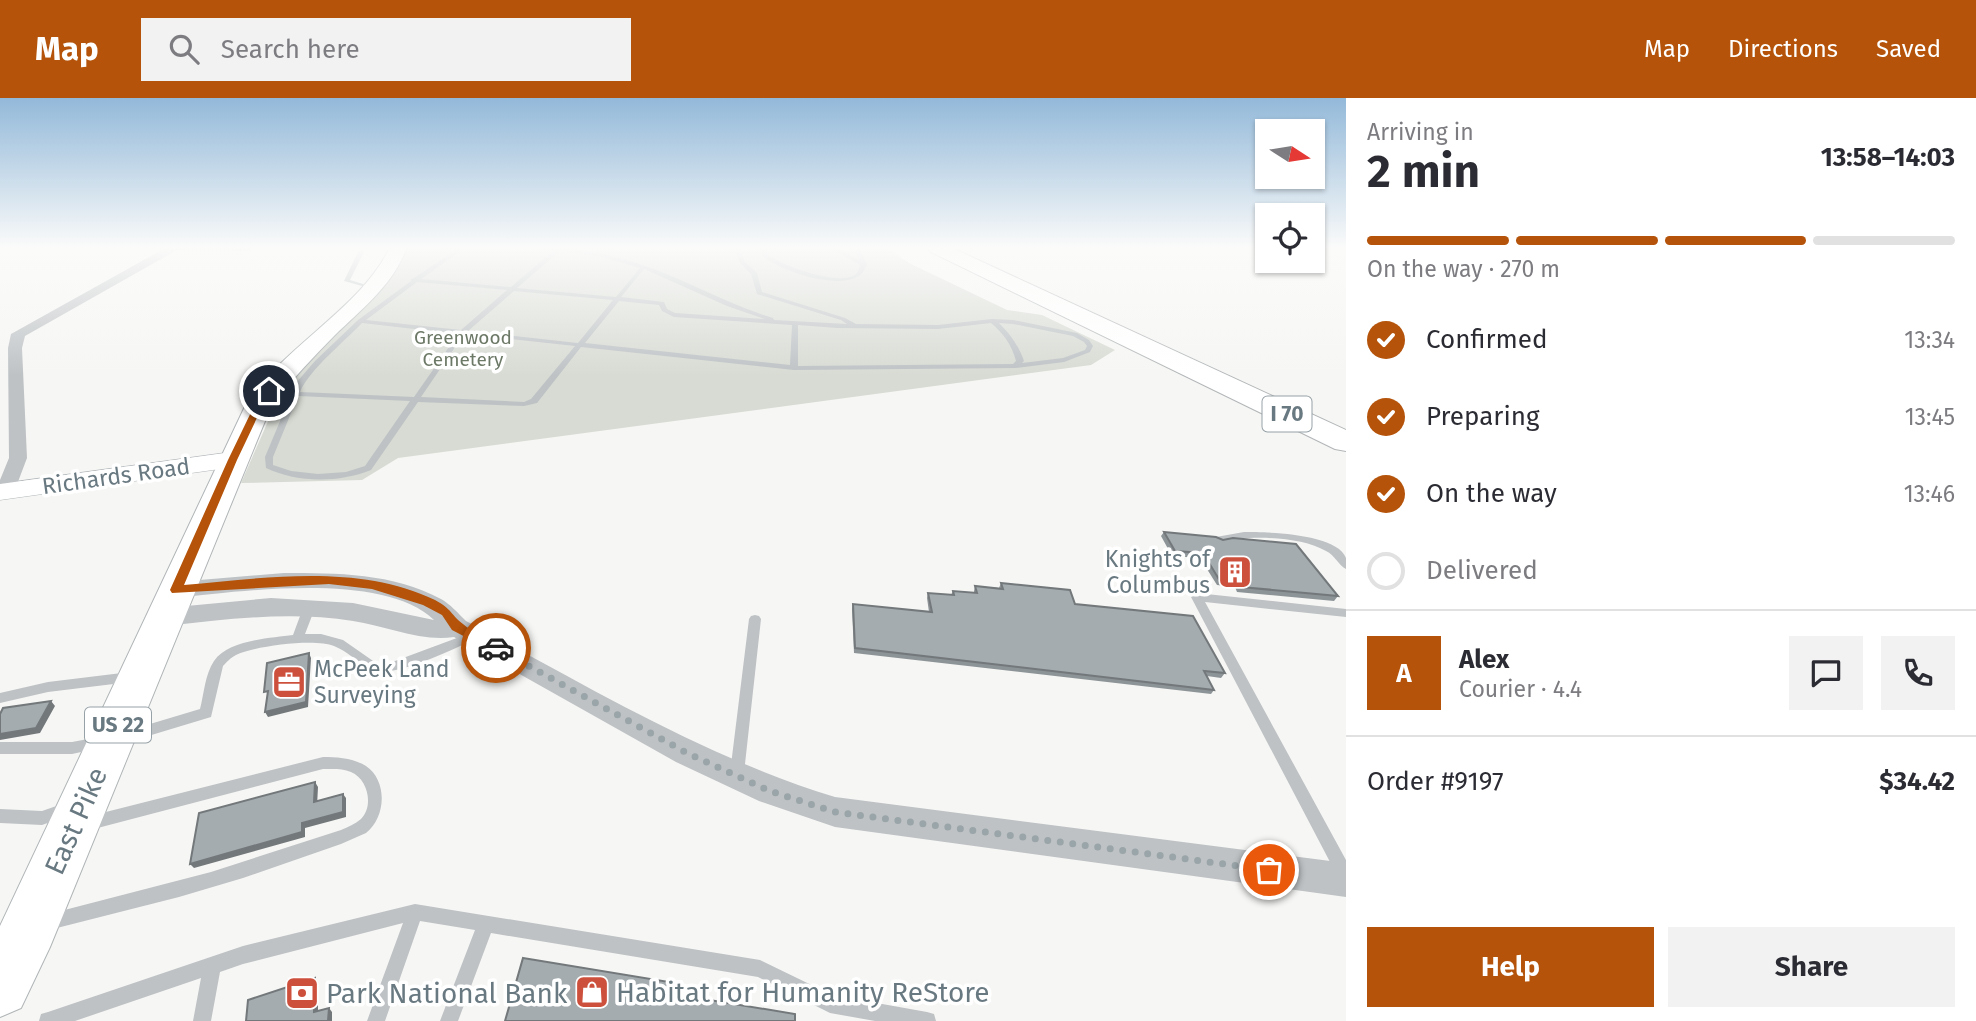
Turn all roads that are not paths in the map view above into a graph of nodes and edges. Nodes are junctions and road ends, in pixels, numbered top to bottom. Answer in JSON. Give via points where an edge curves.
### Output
{"nodes":[{"id":1,"x":97,"y":290,"type":"edge"},
{"id":2,"x":369,"y":290,"type":"edge"},
{"id":3,"x":400,"y":290,"type":"edge"},
{"id":4,"x":511,"y":290,"type":"edge"},
{"id":5,"x":524,"y":290,"type":"edge"},
{"id":6,"x":623,"y":290,"type":"edge"},
{"id":7,"x":699,"y":290,"type":"edge"},
{"id":8,"x":757,"y":290,"type":"edge"},
{"id":9,"x":1033,"y":290,"type":"edge"},
{"id":10,"x":1043,"y":290,"type":"edge"},
{"id":11,"x":616,"y":298,"type":"junction"},
{"id":12,"x":762,"y":316,"type":"junction"},
{"id":13,"x":360,"y":321,"type":"junction"},
{"id":14,"x":992,"y":321,"type":"junction"},
{"id":15,"x":754,"y":323,"type":"junction"},
{"id":16,"x":795,"y":324,"type":"junction"},
{"id":17,"x":855,"y":326,"type":"junction"},
{"id":18,"x":462,"y":333,"type":"junction"},
{"id":19,"x":1154,"y":344,"type":"junction"},
{"id":20,"x":579,"y":345,"type":"junction"},
{"id":21,"x":1015,"y":366,"type":"junction"},
{"id":22,"x":794,"y":368,"type":"junction"},
{"id":23,"x":1238,"y":384,"type":"junction"},
{"id":24,"x":295,"y":394,"type":"junction"},
{"id":25,"x":417,"y":399,"type":"junction"},
{"id":26,"x":1346,"y":427,"type":"edge"},
{"id":27,"x":1346,"y":442,"type":"edge"},
{"id":28,"x":232,"y":460,"type":"junction"},
{"id":29,"x":3,"y":491,"type":"edge"},
{"id":30,"x":1220,"y":539,"type":"edge"},
{"id":31,"x":1346,"y":566,"type":"edge"},
{"id":32,"x":170,"y":604,"type":"junction"},
{"id":33,"x":309,"y":608,"type":"junction"},
{"id":34,"x":1346,"y":613,"type":"edge"},
{"id":35,"x":755,"y":619,"type":"dead end"},
{"id":36,"x":465,"y":631,"type":"junction"},
{"id":37,"x":297,"y":639,"type":"junction"},
{"id":38,"x":140,"y":676,"type":"junction"},
{"id":39,"x":0,"y":698,"type":"edge"},
{"id":40,"x":111,"y":741,"type":"junction"},
{"id":41,"x":0,"y":748,"type":"edge"},
{"id":42,"x":737,"y":776,"type":"junction"},
{"id":43,"x":79,"y":815,"type":"junction"},
{"id":44,"x":0,"y":816,"type":"edge"},
{"id":45,"x":1346,"y":878,"type":"edge"},
{"id":46,"x":415,"y":912,"type":"junction"},
{"id":47,"x":486,"y":924,"type":"junction"},
{"id":48,"x":11,"y":957,"type":"edge"},
{"id":49,"x":212,"y":966,"type":"junction"},
{"id":50,"x":48,"y":1021,"type":"edge"},
{"id":51,"x":202,"y":1021,"type":"edge"},
{"id":52,"x":376,"y":1021,"type":"edge"},
{"id":53,"x":449,"y":1021,"type":"edge"},
{"id":54,"x":927,"y":1021,"type":"edge"}],
"edges":[{"from":1,"to":29,"type":"street","via":[[18,334],[18,458]]},
{"from":2,"to":28,"type":"main road","number":"US 22","via":[[266,394]]},
{"from":3,"to":13,"type":"lane"},
{"from":4,"to":18,"type":"lane"},
{"from":5,"to":11,"type":"lane"},
{"from":6,"to":11,"type":"lane"},
{"from":7,"to":12,"type":"lane"},
{"from":8,"to":17,"type":"lane"},
{"from":9,"to":19,"type":"highway","number":"I 70"},
{"from":10,"to":19,"type":"highway","number":"I 70"},
{"from":11,"to":15,"type":"lane","via":[[662,303],[664,310],[685,318]]},
{"from":11,"to":20,"type":"lane"},
{"from":12,"to":15,"type":"lane"},
{"from":12,"to":16,"type":"lane"},
{"from":13,"to":18,"type":"lane"},
{"from":13,"to":24,"type":"lane"},
{"from":14,"to":17,"type":"lane","via":[[938,327]]},
{"from":14,"to":21,"type":"lane","via":[[1018,354],[1020,361]]},
{"from":14,"to":21,"type":"lane","via":[[1057,329],[1082,337],[1090,346],[1065,360]]},
{"from":15,"to":16,"type":"lane"},
{"from":16,"to":17,"type":"lane"},
{"from":16,"to":22,"type":"lane"},
{"from":18,"to":20,"type":"lane"},
{"from":18,"to":25,"type":"lane"},
{"from":19,"to":23,"type":"highway","number":"I 70"},
{"from":20,"to":22,"type":"lane"},
{"from":20,"to":25,"type":"lane","via":[[534,401]]},
{"from":21,"to":22,"type":"lane"},
{"from":23,"to":26,"type":"highway","number":"I 70"},
{"from":23,"to":27,"type":"highway","number":"I 70"},
{"from":24,"to":25,"type":"lane"},
{"from":24,"to":25,"type":"lane","via":[[269,466],[326,476],[369,468]]},
{"from":28,"to":29,"type":"street","name":"Richards Road"},
{"from":28,"to":32,"type":"main road","name":"East Pike","number":"US 22"},
{"from":30,"to":31,"type":"lane","via":[[1264,534],[1311,543],[1331,548]]},
{"from":32,"to":33,"type":"street"},
{"from":32,"to":36,"type":"street","via":[[262,582],[329,580],[372,585],[428,602]]},
{"from":32,"to":38,"type":"main road","name":"East Pike","number":"US 22"},
{"from":33,"to":36,"type":"street"},
{"from":33,"to":37,"type":"lane"},
{"from":34,"to":45,"type":"lane","via":[[1197,597]]},
{"from":35,"to":42,"type":"lane"},
{"from":36,"to":37,"type":"lane","via":[[396,666],[383,668],[374,668],[330,638]]},
{"from":36,"to":42,"type":"street"},
{"from":37,"to":40,"type":"lane","via":[[240,648],[219,662],[206,713]]},
{"from":38,"to":39,"type":"lane"},
{"from":38,"to":40,"type":"main road","name":"East Pike","number":"US 22"},
{"from":40,"to":41,"type":"lane","via":[[72,748]]},
{"from":40,"to":43,"type":"main road","name":"East Pike","number":"US 22"},
{"from":42,"to":45,"type":"street","via":[[835,812]]},
{"from":43,"to":44,"type":"lane"},
{"from":43,"to":48,"type":"main road","name":"East Pike","number":"US 22"},
{"from":43,"to":48,"type":"lane","via":[[323,763],[349,764],[365,774],[375,790],[374,812],[363,827],[288,856],[179,889]]},
{"from":46,"to":47,"type":"lane"},
{"from":46,"to":49,"type":"lane"},
{"from":46,"to":52,"type":"lane"},
{"from":47,"to":53,"type":"lane"},
{"from":47,"to":54,"type":"lane","via":[[760,969],[830,1004]]},
{"from":49,"to":50,"type":"lane"},
{"from":49,"to":51,"type":"lane"}]}
